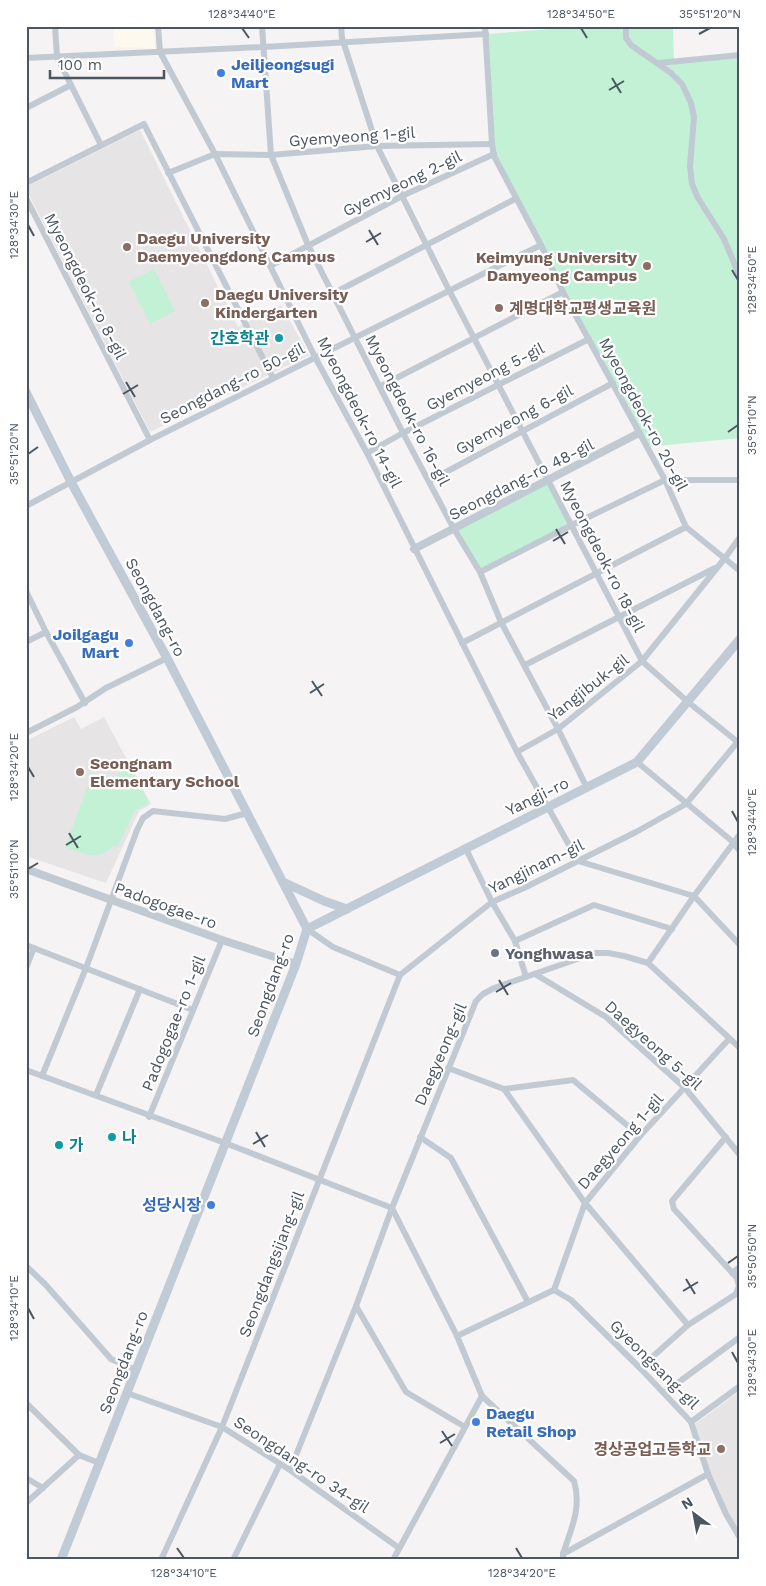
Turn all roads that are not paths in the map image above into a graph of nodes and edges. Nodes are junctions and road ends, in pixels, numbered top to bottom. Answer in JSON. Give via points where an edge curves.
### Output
{"nodes":[{"id":1,"x":55,"y":26,"type":"edge"},
{"id":2,"x":158,"y":26,"type":"edge"},
{"id":3,"x":262,"y":26,"type":"edge"},
{"id":4,"x":341,"y":26,"type":"edge"},
{"id":5,"x":626,"y":26,"type":"edge"},
{"id":6,"x":486,"y":30,"type":"edge"},
{"id":7,"x":343,"y":43,"type":"junction"},
{"id":8,"x":264,"y":47,"type":"junction"},
{"id":9,"x":160,"y":52,"type":"junction"},
{"id":10,"x":740,"y":55,"type":"edge"},
{"id":11,"x":57,"y":56,"type":"junction"},
{"id":12,"x":26,"y":58,"type":"edge"},
{"id":13,"x":659,"y":63,"type":"junction"},
{"id":14,"x":71,"y":85,"type":"junction"},
{"id":15,"x":26,"y":108,"type":"edge"},
{"id":16,"x":492,"y":144,"type":"junction"},
{"id":17,"x":101,"y":145,"type":"junction"},
{"id":18,"x":377,"y":146,"type":"junction"},
{"id":19,"x":215,"y":154,"type":"junction"},
{"id":20,"x":494,"y":154,"type":"junction"},
{"id":21,"x":271,"y":155,"type":"junction"},
{"id":22,"x":168,"y":173,"type":"junction"},
{"id":23,"x":26,"y":183,"type":"edge"},
{"id":24,"x":402,"y":196,"type":"junction"},
{"id":25,"x":26,"y":198,"type":"edge"},
{"id":26,"x":515,"y":199,"type":"junction"},
{"id":27,"x":426,"y":244,"type":"junction"},
{"id":28,"x":308,"y":245,"type":"junction"},
{"id":29,"x":541,"y":245,"type":"junction"},
{"id":30,"x":270,"y":266,"type":"junction"},
{"id":31,"x":740,"y":277,"type":"edge"},
{"id":32,"x":449,"y":290,"type":"junction"},
{"id":33,"x":563,"y":292,"type":"junction"},
{"id":34,"x":334,"y":293,"type":"junction"},
{"id":35,"x":474,"y":337,"type":"junction"},
{"id":36,"x":357,"y":338,"type":"junction"},
{"id":37,"x":588,"y":339,"type":"junction"},
{"id":38,"x":315,"y":357,"type":"junction"},
{"id":39,"x":273,"y":378,"type":"junction"},
{"id":40,"x":613,"y":383,"type":"junction"},
{"id":41,"x":498,"y":385,"type":"junction"},
{"id":42,"x":381,"y":386,"type":"junction"},
{"id":43,"x":26,"y":392,"type":"edge"},
{"id":44,"x":522,"y":430,"type":"junction"},
{"id":45,"x":403,"y":433,"type":"junction"},
{"id":46,"x":640,"y":433,"type":"junction"},
{"id":47,"x":150,"y":440,"type":"junction"},
{"id":48,"x":367,"y":453,"type":"junction"},
{"id":49,"x":429,"y":480,"type":"junction"},
{"id":50,"x":549,"y":480,"type":"junction"},
{"id":51,"x":665,"y":480,"type":"junction"},
{"id":52,"x":740,"y":480,"type":"edge"},
{"id":53,"x":71,"y":482,"type":"junction"},
{"id":54,"x":26,"y":506,"type":"edge"},
{"id":55,"x":572,"y":524,"type":"junction"},
{"id":56,"x":686,"y":527,"type":"junction"},
{"id":57,"x":454,"y":529,"type":"junction"},
{"id":58,"x":740,"y":537,"type":"edge"},
{"id":59,"x":414,"y":549,"type":"junction"},
{"id":60,"x":725,"y":558,"type":"junction"},
{"id":61,"x":718,"y":567,"type":"junction"},
{"id":62,"x":740,"y":571,"type":"edge"},
{"id":63,"x":480,"y":572,"type":"junction"},
{"id":64,"x":596,"y":574,"type":"junction"},
{"id":65,"x":26,"y":591,"type":"edge"},
{"id":66,"x":619,"y":617,"type":"junction"},
{"id":67,"x":502,"y":622,"type":"junction"},
{"id":68,"x":46,"y":632,"type":"junction"},
{"id":69,"x":740,"y":639,"type":"edge"},
{"id":70,"x":26,"y":642,"type":"edge"},
{"id":71,"x":462,"y":643,"type":"junction"},
{"id":72,"x":167,"y":658,"type":"junction"},
{"id":73,"x":642,"y":661,"type":"junction"},
{"id":74,"x":525,"y":664,"type":"junction"},
{"id":75,"x":688,"y":702,"type":"junction"},
{"id":76,"x":85,"y":703,"type":"junction"},
{"id":77,"x":558,"y":730,"type":"junction"},
{"id":78,"x":28,"y":731,"type":"edge"},
{"id":79,"x":739,"y":741,"type":"edge"},
{"id":80,"x":518,"y":752,"type":"junction"},
{"id":81,"x":637,"y":762,"type":"junction"},
{"id":82,"x":587,"y":788,"type":"junction"},
{"id":83,"x":686,"y":804,"type":"junction"},
{"id":84,"x":548,"y":807,"type":"junction"},
{"id":85,"x":247,"y":813,"type":"junction"},
{"id":86,"x":740,"y":834,"type":"edge"},
{"id":87,"x":733,"y":843,"type":"junction"},
{"id":88,"x":466,"y":849,"type":"junction"},
{"id":89,"x":740,"y":851,"type":"edge"},
{"id":90,"x":578,"y":861,"type":"junction"},
{"id":91,"x":26,"y":869,"type":"edge"},
{"id":92,"x":282,"y":882,"type":"junction"},
{"id":93,"x":694,"y":896,"type":"junction"},
{"id":94,"x":112,"y":900,"type":"junction"},
{"id":95,"x":492,"y":902,"type":"junction"},
{"id":96,"x":347,"y":909,"type":"junction"},
{"id":97,"x":307,"y":929,"type":"junction"},
{"id":98,"x":672,"y":929,"type":"junction"},
{"id":99,"x":222,"y":940,"type":"junction"},
{"id":100,"x":515,"y":941,"type":"junction"},
{"id":101,"x":26,"y":945,"type":"edge"},
{"id":102,"x":740,"y":945,"type":"edge"},
{"id":103,"x":34,"y":948,"type":"junction"},
{"id":104,"x":296,"y":964,"type":"junction"},
{"id":105,"x":648,"y":964,"type":"junction"},
{"id":106,"x":26,"y":968,"type":"edge"},
{"id":107,"x":86,"y":968,"type":"junction"},
{"id":108,"x":535,"y":974,"type":"junction"},
{"id":109,"x":400,"y":975,"type":"junction"},
{"id":110,"x":526,"y":977,"type":"junction"},
{"id":111,"x":140,"y":989,"type":"junction"},
{"id":112,"x":193,"y":1010,"type":"junction"},
{"id":113,"x":730,"y":1039,"type":"junction"},
{"id":114,"x":740,"y":1048,"type":"edge"},
{"id":115,"x":448,"y":1068,"type":"junction"},
{"id":116,"x":26,"y":1070,"type":"edge"},
{"id":117,"x":42,"y":1076,"type":"junction"},
{"id":118,"x":685,"y":1088,"type":"junction"},
{"id":119,"x":504,"y":1089,"type":"junction"},
{"id":120,"x":96,"y":1095,"type":"junction"},
{"id":121,"x":149,"y":1117,"type":"junction"},
{"id":122,"x":640,"y":1136,"type":"junction"},
{"id":123,"x":420,"y":1137,"type":"junction"},
{"id":124,"x":726,"y":1137,"type":"junction"},
{"id":125,"x":225,"y":1143,"type":"junction"},
{"id":126,"x":740,"y":1155,"type":"edge"},
{"id":127,"x":319,"y":1180,"type":"junction"},
{"id":128,"x":585,"y":1203,"type":"junction"},
{"id":129,"x":392,"y":1208,"type":"junction"},
{"id":130,"x":26,"y":1266,"type":"edge"},
{"id":131,"x":740,"y":1267,"type":"edge"},
{"id":132,"x":732,"y":1273,"type":"junction"},
{"id":133,"x":554,"y":1290,"type":"junction"},
{"id":134,"x":528,"y":1302,"type":"junction"},
{"id":135,"x":356,"y":1306,"type":"junction"},
{"id":136,"x":688,"y":1325,"type":"junction"},
{"id":137,"x":458,"y":1336,"type":"junction"},
{"id":138,"x":740,"y":1337,"type":"edge"},
{"id":139,"x":640,"y":1368,"type":"junction"},
{"id":140,"x":136,"y":1370,"type":"junction"},
{"id":141,"x":740,"y":1386,"type":"edge"},
{"id":142,"x":127,"y":1393,"type":"junction"},
{"id":143,"x":664,"y":1393,"type":"junction"},
{"id":144,"x":482,"y":1396,"type":"junction"},
{"id":145,"x":26,"y":1403,"type":"edge"},
{"id":146,"x":691,"y":1422,"type":"junction"},
{"id":147,"x":222,"y":1427,"type":"junction"},
{"id":148,"x":465,"y":1427,"type":"junction"},
{"id":149,"x":79,"y":1455,"type":"junction"},
{"id":150,"x":100,"y":1463,"type":"junction"},
{"id":151,"x":280,"y":1464,"type":"junction"},
{"id":152,"x":290,"y":1470,"type":"junction"},
{"id":153,"x":708,"y":1474,"type":"junction"},
{"id":154,"x":26,"y":1478,"type":"edge"},
{"id":155,"x":43,"y":1488,"type":"junction"},
{"id":156,"x":26,"y":1503,"type":"edge"},
{"id":157,"x":740,"y":1538,"type":"edge"},
{"id":158,"x":399,"y":1548,"type":"junction"},
{"id":159,"x":563,"y":1557,"type":"edge"},
{"id":160,"x":61,"y":1560,"type":"edge"},
{"id":161,"x":161,"y":1560,"type":"edge"},
{"id":162,"x":234,"y":1560,"type":"edge"},
{"id":163,"x":393,"y":1560,"type":"edge"}],
"edges":[{"from":1,"to":11,"type":"street"},
{"from":2,"to":9,"type":"street","name":"Myeongdeok-ro 14-gil"},
{"from":3,"to":8,"type":"street","name":"Myeongdeok-ro 16-gil"},
{"from":4,"to":7,"type":"street","name":"Myeongdeok-ro 18-gil"},
{"from":5,"to":13,"type":"street","via":[[626,38],[631,46]]},
{"from":6,"to":7,"type":"street"},
{"from":6,"to":16,"type":"street","name":"Myeongdeok-ro 20-gil"},
{"from":7,"to":8,"type":"street"},
{"from":7,"to":18,"type":"street","name":"Myeongdeok-ro 18-gil"},
{"from":8,"to":9,"type":"street"},
{"from":8,"to":21,"type":"street","name":"Myeongdeok-ro 16-gil"},
{"from":9,"to":11,"type":"street"},
{"from":9,"to":19,"type":"street","name":"Myeongdeok-ro 14-gil"},
{"from":10,"to":13,"type":"street"},
{"from":11,"to":12,"type":"street"},
{"from":11,"to":14,"type":"street"},
{"from":13,"to":31,"type":"street","via":[[682,84],[691,103],[694,117],[690,166],[692,184],[721,234]]},
{"from":14,"to":15,"type":"street"},
{"from":14,"to":17,"type":"street"},
{"from":16,"to":18,"type":"street","name":"Gyemyeong 1-gil"},
{"from":16,"to":20,"type":"street","name":"Myeongdeok-ro 20-gil"},
{"from":17,"to":22,"type":"street","via":[[144,124]]},
{"from":17,"to":23,"type":"street"},
{"from":18,"to":21,"type":"street","name":"Gyemyeong 1-gil"},
{"from":18,"to":24,"type":"street","name":"Myeongdeok-ro 18-gil"},
{"from":19,"to":21,"type":"street","name":"Gyemyeong 1-gil"},
{"from":19,"to":22,"type":"street"},
{"from":19,"to":30,"type":"street","name":"Myeongdeok-ro 14-gil"},
{"from":20,"to":24,"type":"street","name":"Gyemyeong 2-gil"},
{"from":20,"to":26,"type":"street","name":"Myeongdeok-ro 20-gil"},
{"from":21,"to":28,"type":"street","name":"Myeongdeok-ro 16-gil"},
{"from":22,"to":39,"type":"street"},
{"from":24,"to":27,"type":"street","name":"Myeongdeok-ro 18-gil"},
{"from":24,"to":28,"type":"street","name":"Gyemyeong 2-gil"},
{"from":25,"to":47,"type":"street","name":"Myeongdeok-ro 8-gil"},
{"from":26,"to":27,"type":"street"},
{"from":26,"to":29,"type":"street","name":"Myeongdeok-ro 20-gil"},
{"from":27,"to":32,"type":"street","name":"Myeongdeok-ro 18-gil"},
{"from":27,"to":34,"type":"street"},
{"from":28,"to":30,"type":"street","name":"Gyemyeong 2-gil"},
{"from":28,"to":34,"type":"street","name":"Myeongdeok-ro 16-gil"},
{"from":29,"to":32,"type":"street","name":"Seongdang-ro 50-gil"},
{"from":29,"to":33,"type":"street","name":"Myeongdeok-ro 20-gil"},
{"from":30,"to":38,"type":"street","name":"Myeongdeok-ro 14-gil"},
{"from":32,"to":35,"type":"street","name":"Myeongdeok-ro 18-gil"},
{"from":32,"to":36,"type":"street","name":"Seongdang-ro 50-gil"},
{"from":33,"to":35,"type":"street"},
{"from":33,"to":37,"type":"street","name":"Myeongdeok-ro 20-gil"},
{"from":34,"to":36,"type":"street","name":"Myeongdeok-ro 16-gil"},
{"from":35,"to":41,"type":"street","name":"Myeongdeok-ro 18-gil"},
{"from":35,"to":42,"type":"street"},
{"from":36,"to":38,"type":"street","name":"Seongdang-ro 50-gil"},
{"from":36,"to":42,"type":"street","name":"Myeongdeok-ro 16-gil"},
{"from":37,"to":40,"type":"street","name":"Myeongdeok-ro 20-gil"},
{"from":37,"to":41,"type":"street","name":"Gyemyeong 5-gil"},
{"from":38,"to":39,"type":"street","name":"Seongdang-ro 50-gil"},
{"from":38,"to":48,"type":"street","name":"Myeongdeok-ro 14-gil"},
{"from":39,"to":47,"type":"street","name":"Seongdang-ro 50-gil"},
{"from":40,"to":44,"type":"street","name":"Gyemyeong 6-gil"},
{"from":40,"to":46,"type":"street","name":"Myeongdeok-ro 20-gil"},
{"from":41,"to":44,"type":"street","name":"Myeongdeok-ro 18-gil"},
{"from":41,"to":45,"type":"street","name":"Gyemyeong 5-gil"},
{"from":42,"to":45,"type":"street","name":"Myeongdeok-ro 16-gil"},
{"from":43,"to":53,"type":"main road","name":"Seongdang-ro"},
{"from":44,"to":49,"type":"street","name":"Gyemyeong 6-gil"},
{"from":44,"to":50,"type":"street","name":"Myeongdeok-ro 18-gil"},
{"from":45,"to":48,"type":"street","name":"Gyemyeong 5-gil"},
{"from":45,"to":49,"type":"street","name":"Myeongdeok-ro 16-gil"},
{"from":46,"to":50,"type":"street","name":"Seongdang-ro 48-gil"},
{"from":46,"to":51,"type":"street","name":"Myeongdeok-ro 20-gil"},
{"from":47,"to":53,"type":"street","name":"Seongdang-ro 50-gil"},
{"from":48,"to":59,"type":"street","name":"Myeongdeok-ro 14-gil"},
{"from":49,"to":57,"type":"street","name":"Myeongdeok-ro 16-gil"},
{"from":50,"to":55,"type":"street","name":"Myeongdeok-ro 18-gil"},
{"from":50,"to":57,"type":"street","name":"Seongdang-ro 48-gil"},
{"from":51,"to":52,"type":"street"},
{"from":51,"to":55,"type":"street"},
{"from":51,"to":56,"type":"street","name":"Myeongdeok-ro 20-gil"},
{"from":53,"to":54,"type":"street","name":"Seongdang-ro 50-gil"},
{"from":53,"to":72,"type":"main road","name":"Seongdang-ro"},
{"from":55,"to":63,"type":"street"},
{"from":55,"to":64,"type":"street","name":"Myeongdeok-ro 18-gil"},
{"from":56,"to":60,"type":"street","name":"Myeongdeok-ro 20-gil"},
{"from":56,"to":64,"type":"street"},
{"from":57,"to":59,"type":"street","name":"Seongdang-ro 48-gil"},
{"from":57,"to":63,"type":"street","name":"Myeongdeok-ro 16-gil"},
{"from":58,"to":60,"type":"street","name":"Yangjibuk-gil"},
{"from":59,"to":71,"type":"street","name":"Myeongdeok-ro 14-gil"},
{"from":60,"to":61,"type":"street","name":"Yangjibuk-gil"},
{"from":60,"to":62,"type":"street","name":"Myeongdeok-ro 20-gil"},
{"from":61,"to":66,"type":"street"},
{"from":61,"to":73,"type":"street","name":"Yangjibuk-gil"},
{"from":63,"to":67,"type":"street","name":"Myeongdeok-ro 16-gil"},
{"from":64,"to":66,"type":"street","name":"Myeongdeok-ro 18-gil"},
{"from":64,"to":67,"type":"street"},
{"from":65,"to":68,"type":"street"},
{"from":66,"to":73,"type":"street","name":"Myeongdeok-ro 18-gil"},
{"from":66,"to":74,"type":"street"},
{"from":67,"to":71,"type":"street"},
{"from":67,"to":74,"type":"street","name":"Myeongdeok-ro 16-gil"},
{"from":68,"to":70,"type":"street"},
{"from":68,"to":76,"type":"street"},
{"from":69,"to":75,"type":"main road","name":"Yangji-ro"},
{"from":71,"to":80,"type":"street","name":"Myeongdeok-ro 14-gil"},
{"from":72,"to":76,"type":"street","via":[[106,688]]},
{"from":72,"to":85,"type":"main road","name":"Seongdang-ro"},
{"from":73,"to":75,"type":"street","name":"Myeongdeok-ro 18-gil"},
{"from":73,"to":77,"type":"street","name":"Yangjibuk-gil"},
{"from":74,"to":77,"type":"street","name":"Myeongdeok-ro 16-gil"},
{"from":75,"to":79,"type":"street","name":"Myeongdeok-ro 18-gil"},
{"from":75,"to":81,"type":"main road","name":"Yangji-ro"},
{"from":76,"to":78,"type":"street"},
{"from":77,"to":80,"type":"street","name":"Yangjibuk-gil"},
{"from":77,"to":82,"type":"street","name":"Myeongdeok-ro 16-gil"},
{"from":79,"to":83,"type":"street","name":"Yangjinam-gil"},
{"from":80,"to":84,"type":"street","name":"Myeongdeok-ro 14-gil"},
{"from":81,"to":82,"type":"main road","name":"Yangji-ro"},
{"from":81,"to":83,"type":"street"},
{"from":82,"to":84,"type":"main road","name":"Yangji-ro"},
{"from":83,"to":87,"type":"street"},
{"from":83,"to":90,"type":"street","name":"Yangjinam-gil"},
{"from":84,"to":88,"type":"main road","name":"Yangji-ro"},
{"from":84,"to":90,"type":"street","name":"Myeongdeok-ro 14-gil"},
{"from":85,"to":92,"type":"main road","name":"Seongdang-ro"},
{"from":85,"to":94,"type":"street","via":[[225,819],[148,813],[137,830]]},
{"from":86,"to":87,"type":"street"},
{"from":87,"to":89,"type":"street"},
{"from":87,"to":93,"type":"street"},
{"from":88,"to":95,"type":"street"},
{"from":88,"to":96,"type":"main road","name":"Yangji-ro"},
{"from":90,"to":93,"type":"street"},
{"from":90,"to":95,"type":"street","name":"Yangjinam-gil"},
{"from":91,"to":94,"type":"street","name":"Padogogae-ro"},
{"from":92,"to":96,"type":"main road"},
{"from":92,"to":97,"type":"main road","name":"Seongdang-ro"},
{"from":93,"to":98,"type":"street"},
{"from":93,"to":102,"type":"street"},
{"from":94,"to":99,"type":"street","name":"Padogogae-ro"},
{"from":94,"to":107,"type":"street"},
{"from":95,"to":100,"type":"street"},
{"from":95,"to":109,"type":"street","name":"Yangjinam-gil"},
{"from":96,"to":97,"type":"main road","name":"Yangji-ro"},
{"from":97,"to":104,"type":"main road","name":"Seongdang-ro"},
{"from":97,"to":109,"type":"street","via":[[333,947]]},
{"from":98,"to":100,"type":"street","via":[[594,904]]},
{"from":98,"to":105,"type":"street"},
{"from":99,"to":104,"type":"street","name":"Padogogae-ro"},
{"from":99,"to":112,"type":"street","name":"Padogogae-ro 1-gil"},
{"from":100,"to":110,"type":"street"},
{"from":101,"to":103,"type":"street"},
{"from":103,"to":106,"type":"street"},
{"from":103,"to":107,"type":"street"},
{"from":104,"to":125,"type":"main road","name":"Seongdang-ro"},
{"from":105,"to":108,"type":"street","name":"Daegyeong-gil","via":[[624,956],[596,953]]},
{"from":105,"to":113,"type":"street","name":"Daegyeong-gil"},
{"from":107,"to":111,"type":"street"},
{"from":107,"to":117,"type":"street"},
{"from":108,"to":110,"type":"street","name":"Daegyeong-gil"},
{"from":108,"to":118,"type":"street","name":"Daegyeong 5-gil","via":[[606,1017]]},
{"from":109,"to":127,"type":"street","name":"Seongdangsijang-gil"},
{"from":110,"to":115,"type":"street","name":"Daegyeong-gil","via":[[494,988],[476,1001]]},
{"from":111,"to":112,"type":"street"},
{"from":111,"to":120,"type":"street"},
{"from":112,"to":121,"type":"street","name":"Padogogae-ro 1-gil"},
{"from":113,"to":114,"type":"street","name":"Daegyeong-gil"},
{"from":113,"to":118,"type":"street","name":"Daegyeong 1-gil"},
{"from":115,"to":119,"type":"street"},
{"from":115,"to":123,"type":"street","name":"Daegyeong-gil"},
{"from":116,"to":117,"type":"street"},
{"from":117,"to":120,"type":"street"},
{"from":118,"to":122,"type":"street","name":"Daegyeong 1-gil"},
{"from":118,"to":124,"type":"street","name":"Daegyeong 5-gil"},
{"from":119,"to":122,"type":"street","via":[[573,1080]]},
{"from":119,"to":128,"type":"street"},
{"from":120,"to":121,"type":"street"},
{"from":121,"to":125,"type":"street"},
{"from":122,"to":128,"type":"street","name":"Daegyeong 1-gil"},
{"from":123,"to":129,"type":"street","name":"Daegyeong-gil"},
{"from":123,"to":134,"type":"street","via":[[452,1158]]},
{"from":124,"to":126,"type":"street","name":"Daegyeong 5-gil"},
{"from":124,"to":132,"type":"street","via":[[672,1201],[674,1209]]},
{"from":125,"to":127,"type":"street"},
{"from":125,"to":140,"type":"main road","name":"Seongdang-ro"},
{"from":127,"to":129,"type":"street"},
{"from":127,"to":147,"type":"street","name":"Seongdangsijang-gil"},
{"from":128,"to":133,"type":"street","name":"Daegyeong 1-gil"},
{"from":128,"to":136,"type":"street"},
{"from":129,"to":135,"type":"street","name":"Daegyeong-gil"},
{"from":129,"to":137,"type":"street"},
{"from":130,"to":140,"type":"street","via":[[111,1360]]},
{"from":131,"to":132,"type":"street"},
{"from":132,"to":136,"type":"street","via":[[739,1286],[736,1294]]},
{"from":133,"to":134,"type":"street"},
{"from":133,"to":139,"type":"street","name":"Gyeongsang-gil","via":[[571,1300]]},
{"from":134,"to":137,"type":"street"},
{"from":135,"to":148,"type":"street","via":[[406,1392]]},
{"from":135,"to":152,"type":"street","name":"Daegyeong-gil"},
{"from":136,"to":139,"type":"street"},
{"from":137,"to":144,"type":"street"},
{"from":138,"to":143,"type":"street"},
{"from":139,"to":143,"type":"street","name":"Gyeongsang-gil"},
{"from":140,"to":142,"type":"main road","name":"Seongdang-ro"},
{"from":141,"to":146,"type":"street","name":"Gyeongsang-gil"},
{"from":142,"to":147,"type":"street","name":"Seongdang-ro 34-gil"},
{"from":142,"to":150,"type":"main road","name":"Seongdang-ro"},
{"from":143,"to":146,"type":"street","name":"Gyeongsang-gil"},
{"from":144,"to":148,"type":"street"},
{"from":144,"to":159,"type":"street","via":[[574,1481],[578,1494],[577,1511]]},
{"from":145,"to":149,"type":"street"},
{"from":146,"to":153,"type":"street"},
{"from":147,"to":151,"type":"street","name":"Seongdang-ro 34-gil"},
{"from":147,"to":161,"type":"street","name":"Seongdangsijang-gil"},
{"from":148,"to":158,"type":"street"},
{"from":149,"to":150,"type":"street"},
{"from":149,"to":155,"type":"street"},
{"from":150,"to":160,"type":"main road","name":"Seongdang-ro"},
{"from":151,"to":152,"type":"street","name":"Seongdang-ro 34-gil"},
{"from":151,"to":162,"type":"street"},
{"from":152,"to":158,"type":"street","name":"Seongdang-ro 34-gil"},
{"from":153,"to":157,"type":"street"},
{"from":153,"to":159,"type":"street"},
{"from":154,"to":155,"type":"street"},
{"from":155,"to":156,"type":"street"},
{"from":158,"to":163,"type":"street"}]}
